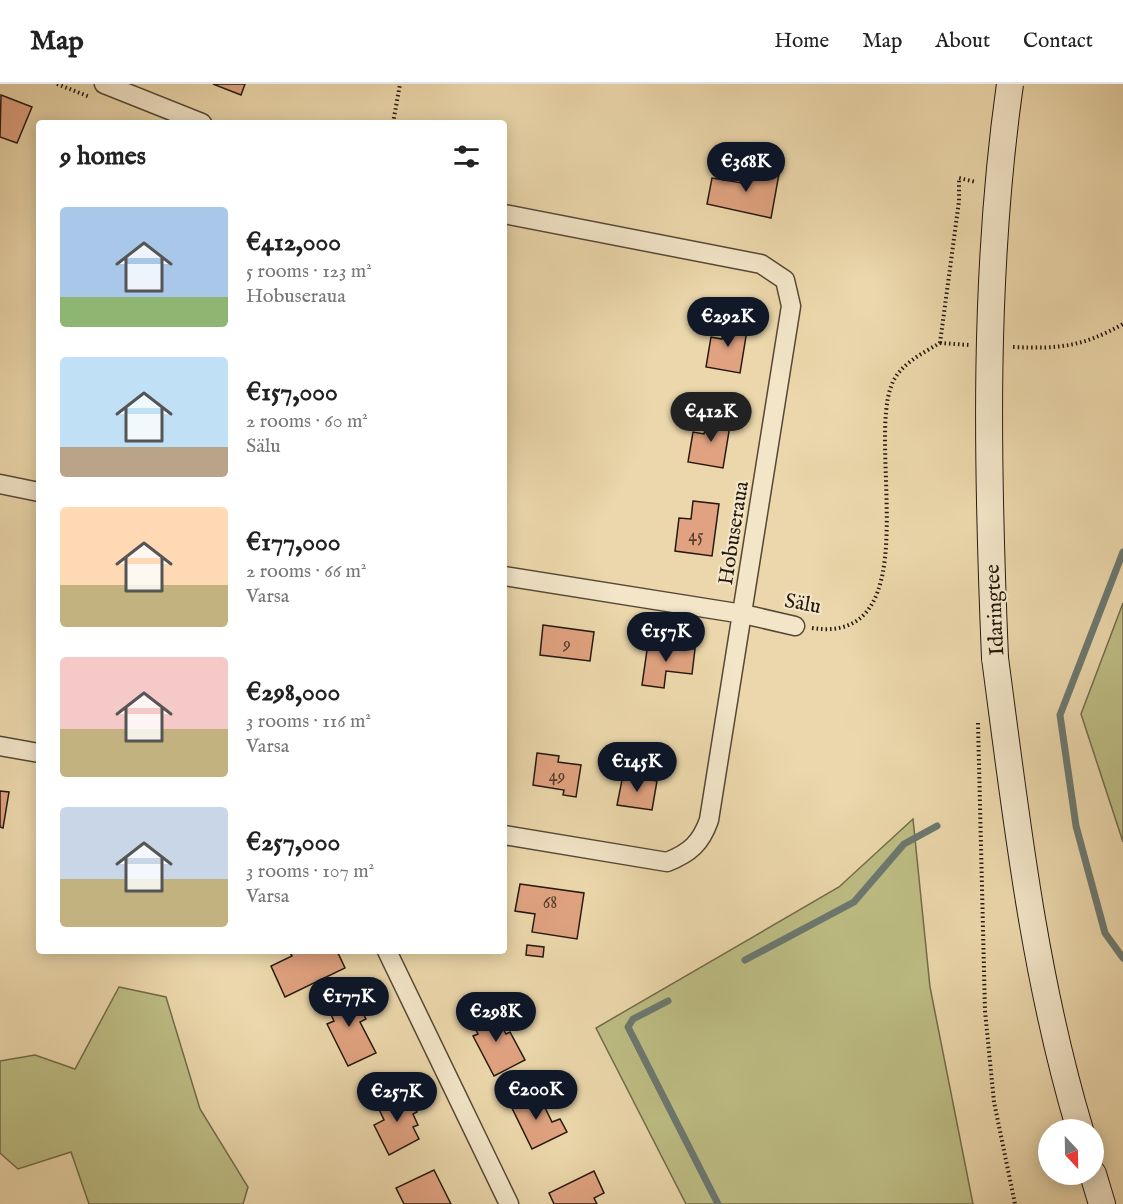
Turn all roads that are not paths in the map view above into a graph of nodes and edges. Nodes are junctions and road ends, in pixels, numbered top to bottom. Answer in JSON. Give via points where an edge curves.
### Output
{"nodes":[{"id":1,"x":104,"y":84,"type":"edge"},
{"id":2,"x":1010,"y":84,"type":"edge"},
{"id":3,"x":194,"y":120,"type":"edge"},
{"id":4,"x":507,"y":215,"type":"edge"},
{"id":5,"x":0,"y":484,"type":"edge"},
{"id":6,"x":36,"y":491,"type":"edge"},
{"id":7,"x":507,"y":576,"type":"edge"},
{"id":8,"x":743,"y":614,"type":"junction"},
{"id":9,"x":795,"y":626,"type":"road end"},
{"id":10,"x":0,"y":746,"type":"edge"},
{"id":11,"x":36,"y":752,"type":"edge"},
{"id":12,"x":507,"y":835,"type":"edge"},
{"id":13,"x":388,"y":954,"type":"edge"},
{"id":14,"x":1077,"y":1119,"type":"edge"},
{"id":15,"x":1096,"y":1185,"type":"edge"},
{"id":16,"x":509,"y":1204,"type":"edge"},
{"id":17,"x":1102,"y":1204,"type":"edge"}],
"edges":[{"from":1,"to":3,"type":"street"},
{"from":2,"to":14,"type":"main road","name":"Idaringtee","bridge":true,"via":[[996,212],[989,341],[987,433],[995,658],[1034,925]]},
{"from":4,"to":8,"type":"street","name":"Hobuseraua","via":[[738,258],[761,264],[785,280],[791,306],[790,325]]},
{"from":5,"to":6,"type":"street"},
{"from":7,"to":8,"type":"street","name":"Sälu"},
{"from":8,"to":9,"type":"street","name":"Sälu"},
{"from":8,"to":12,"type":"street","name":"Hobuseraua","via":[[709,820],[696,846],[667,862]]},
{"from":10,"to":11,"type":"street"},
{"from":13,"to":16,"type":"street"},
{"from":15,"to":17,"type":"main road"}]}
